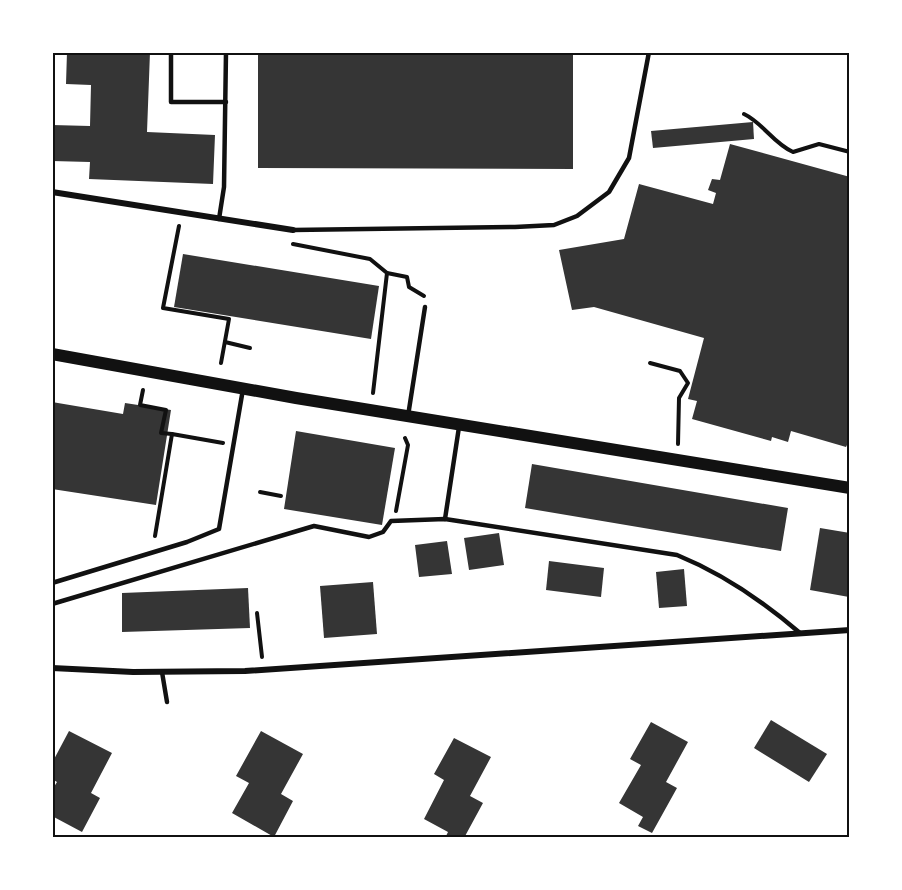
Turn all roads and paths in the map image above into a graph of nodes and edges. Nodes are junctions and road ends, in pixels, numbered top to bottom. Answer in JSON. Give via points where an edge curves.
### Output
{"nodes":[{"id":1,"x":171,"y":52,"type":"edge"},
{"id":2,"x":226,"y":52,"type":"edge"},
{"id":3,"x":649,"y":52,"type":"edge"},
{"id":4,"x":226,"y":102,"type":"junction"},
{"id":5,"x":744,"y":114,"type":"dead end"},
{"id":6,"x":849,"y":152,"type":"edge"},
{"id":7,"x":52,"y":192,"type":"edge"},
{"id":8,"x":219,"y":219,"type":"junction"},
{"id":9,"x":189,"y":228,"type":"dead end"},
{"id":10,"x":293,"y":230,"type":"joint"},
{"id":11,"x":292,"y":244,"type":"dead end"},
{"id":12,"x":387,"y":273,"type":"junction"},
{"id":13,"x":429,"y":299,"type":"dead end"},
{"id":14,"x":425,"y":307,"type":"dead end"},
{"id":15,"x":225,"y":342,"type":"junction"},
{"id":16,"x":250,"y":348,"type":"dead end"},
{"id":17,"x":52,"y":354,"type":"edge"},
{"id":18,"x":221,"y":363,"type":"dead end"},
{"id":19,"x":650,"y":363,"type":"dead end"},
{"id":20,"x":243,"y":389,"type":"junction"},
{"id":21,"x":143,"y":390,"type":"dead end"},
{"id":22,"x":373,"y":393,"type":"dead end"},
{"id":23,"x":408,"y":416,"type":"junction"},
{"id":24,"x":460,"y":424,"type":"junction"},
{"id":25,"x":172,"y":434,"type":"junction"},
{"id":26,"x":405,"y":438,"type":"dead end"},
{"id":27,"x":678,"y":444,"type":"dead end"},
{"id":28,"x":234,"y":445,"type":"junction"},
{"id":29,"x":849,"y":488,"type":"edge"},
{"id":30,"x":260,"y":492,"type":"dead end"},
{"id":31,"x":281,"y":496,"type":"dead end"},
{"id":32,"x":445,"y":519,"type":"junction"},
{"id":33,"x":395,"y":521,"type":"junction"},
{"id":34,"x":155,"y":536,"type":"dead end"},
{"id":35,"x":52,"y":583,"type":"edge"},
{"id":36,"x":52,"y":604,"type":"edge"},
{"id":37,"x":257,"y":614,"type":"dead end"},
{"id":38,"x":849,"y":630,"type":"edge"},
{"id":39,"x":800,"y":633,"type":"junction"},
{"id":40,"x":262,"y":657,"type":"dead end"},
{"id":41,"x":52,"y":668,"type":"edge"},
{"id":42,"x":162,"y":672,"type":"junction"},
{"id":43,"x":167,"y":702,"type":"dead end"}],
"edges":[{"from":1,"to":4,"type":"lane","via":[[171,102]]},
{"from":2,"to":4,"type":"lane"},
{"from":3,"to":10,"type":"lane","via":[[629,158],[609,192],[578,216],[554,225],[515,227]]},
{"from":4,"to":8,"type":"lane","via":[[224,186]]},
{"from":5,"to":6,"type":"path","via":[[756,119],[793,152],[819,144]]},
{"from":7,"to":8,"type":"street"},
{"from":8,"to":10,"type":"street"},
{"from":9,"to":15,"type":"path","via":[[178,226],[163,308],[229,319]]},
{"from":11,"to":12,"type":"path","via":[[370,259]]},
{"from":12,"to":13,"type":"path","via":[[407,277],[409,286]]},
{"from":12,"to":22,"type":"path"},
{"from":14,"to":23,"type":"lane"},
{"from":15,"to":16,"type":"path"},
{"from":15,"to":18,"type":"path"},
{"from":17,"to":20,"type":"main road"},
{"from":19,"to":27,"type":"path","via":[[680,371],[688,383],[679,398]]},
{"from":20,"to":23,"type":"main road"},
{"from":20,"to":28,"type":"lane"},
{"from":21,"to":25,"type":"path","via":[[140,405],[166,410],[161,433]]},
{"from":23,"to":24,"type":"main road"},
{"from":24,"to":29,"type":"main road"},
{"from":24,"to":32,"type":"lane"},
{"from":25,"to":28,"type":"path"},
{"from":25,"to":34,"type":"path"},
{"from":26,"to":33,"type":"path","via":[[408,445]]},
{"from":28,"to":35,"type":"lane","via":[[219,529]]},
{"from":30,"to":31,"type":"path"},
{"from":32,"to":33,"type":"lane"},
{"from":32,"to":39,"type":"lane","via":[[677,555],[699,564],[773,610]]},
{"from":33,"to":36,"type":"lane","via":[[383,532],[369,537],[314,526]]},
{"from":37,"to":40,"type":"path"},
{"from":38,"to":39,"type":"street"},
{"from":39,"to":42,"type":"street","via":[[320,666]]},
{"from":41,"to":42,"type":"street"},
{"from":42,"to":43,"type":"lane"}]}
